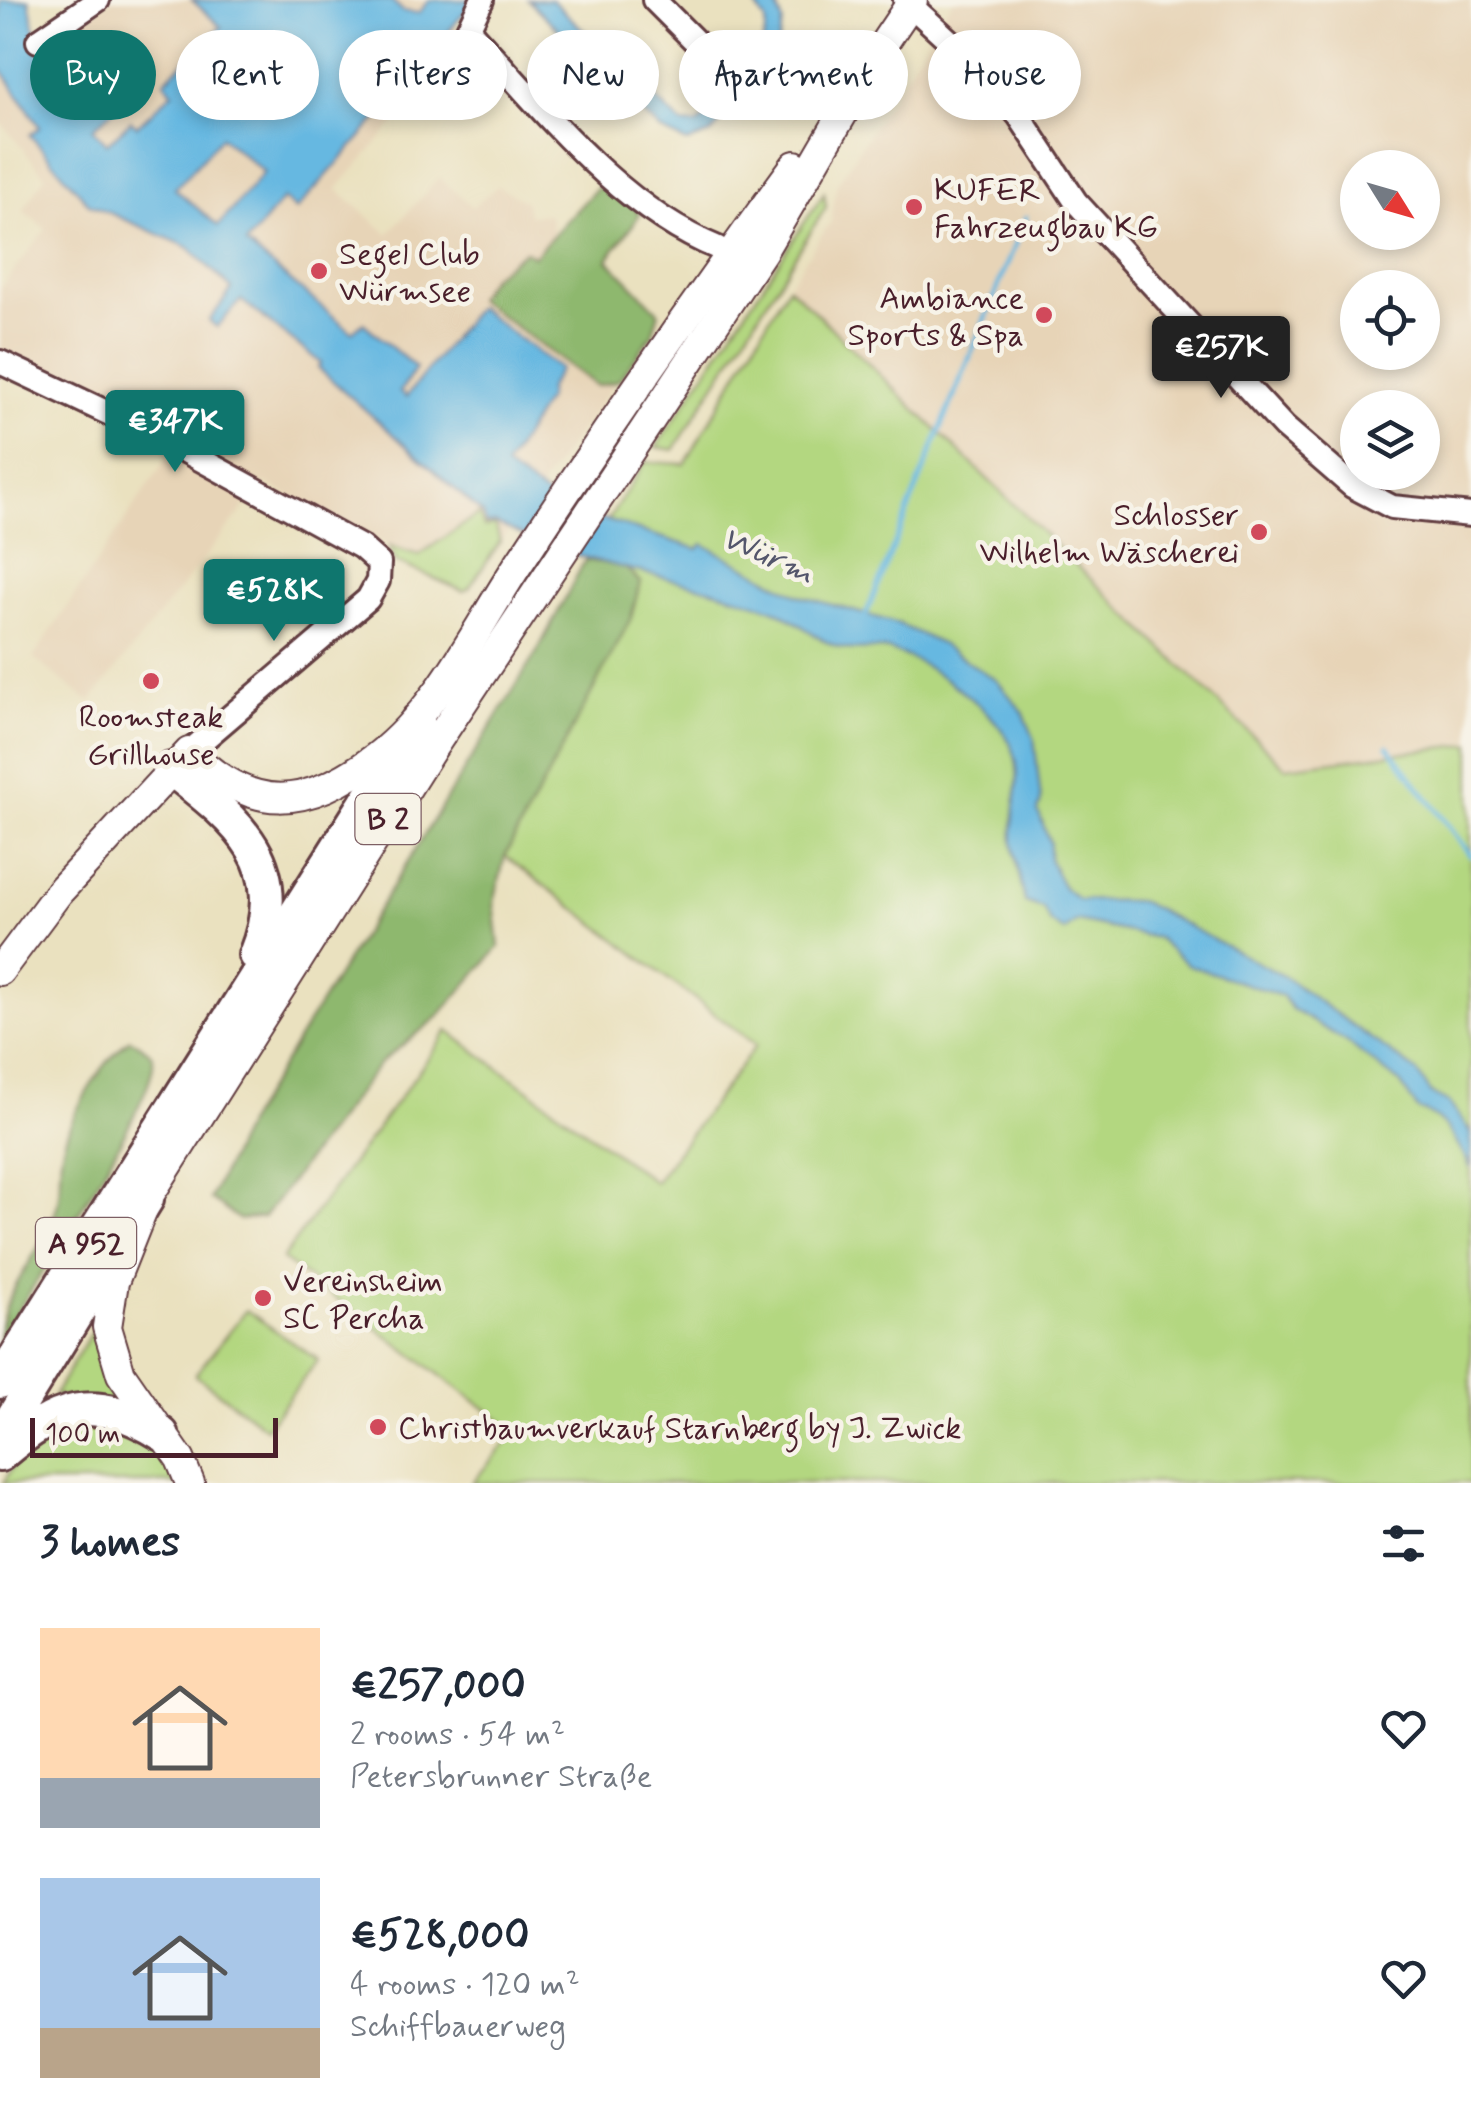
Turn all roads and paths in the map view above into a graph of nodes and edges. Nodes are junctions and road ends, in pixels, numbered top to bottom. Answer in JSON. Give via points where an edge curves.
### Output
{"nodes":[{"id":1,"x":98,"y":0,"type":"edge"},
{"id":2,"x":482,"y":0,"type":"edge"},
{"id":3,"x":654,"y":0,"type":"edge"},
{"id":4,"x":910,"y":1,"type":"edge"},
{"id":5,"x":54,"y":30,"type":"edge"},
{"id":6,"x":684,"y":30,"type":"edge"},
{"id":7,"x":742,"y":245,"type":"junction"},
{"id":8,"x":0,"y":362,"type":"edge"},
{"id":9,"x":1471,"y":515,"type":"edge"},
{"id":10,"x":418,"y":720,"type":"junction"},
{"id":11,"x":180,"y":760,"type":"junction"},
{"id":12,"x":0,"y":971,"type":"edge"},
{"id":13,"x":232,"y":1010,"type":"junction"},
{"id":14,"x":147,"y":1199,"type":"junction"},
{"id":15,"x":0,"y":1382,"type":"edge"},
{"id":16,"x":162,"y":1434,"type":"junction"},
{"id":17,"x":0,"y":1438,"type":"edge"},
{"id":18,"x":0,"y":1455,"type":"edge"},
{"id":19,"x":190,"y":1483,"type":"edge"}],
"edges":[{"from":1,"to":5,"type":"street"},
{"from":2,"to":7,"type":"street","via":[[468,29],[571,139],[678,232]]},
{"from":3,"to":6,"type":"street"},
{"from":4,"to":7,"type":"main road","number":"B 2"},
{"from":4,"to":9,"type":"street","via":[[976,64],[1076,202],[1284,427],[1352,486],[1392,506]]},
{"from":7,"to":10,"type":"main road","number":"B 2","via":[[571,485]]},
{"from":7,"to":14,"type":"main road","number":"B 2","via":[[600,495]]},
{"from":8,"to":11,"type":"street","via":[[174,444],[362,546],[379,563],[368,599]]},
{"from":10,"to":11,"type":"main road","via":[[360,767],[298,796],[248,795]]},
{"from":10,"to":13,"type":"highway","number":"A 952"},
{"from":11,"to":12,"type":"main road","via":[[59,892]]},
{"from":11,"to":13,"type":"highway","via":[[242,828],[268,883],[260,944]]},
{"from":13,"to":15,"type":"highway","number":"A 952"},
{"from":14,"to":16,"type":"main road","via":[[119,1268],[107,1327],[121,1374]]},
{"from":14,"to":17,"type":"highway","number":"A 952"},
{"from":16,"to":18,"type":"highway","via":[[107,1410],[66,1410]]},
{"from":16,"to":19,"type":"main road"}]}
